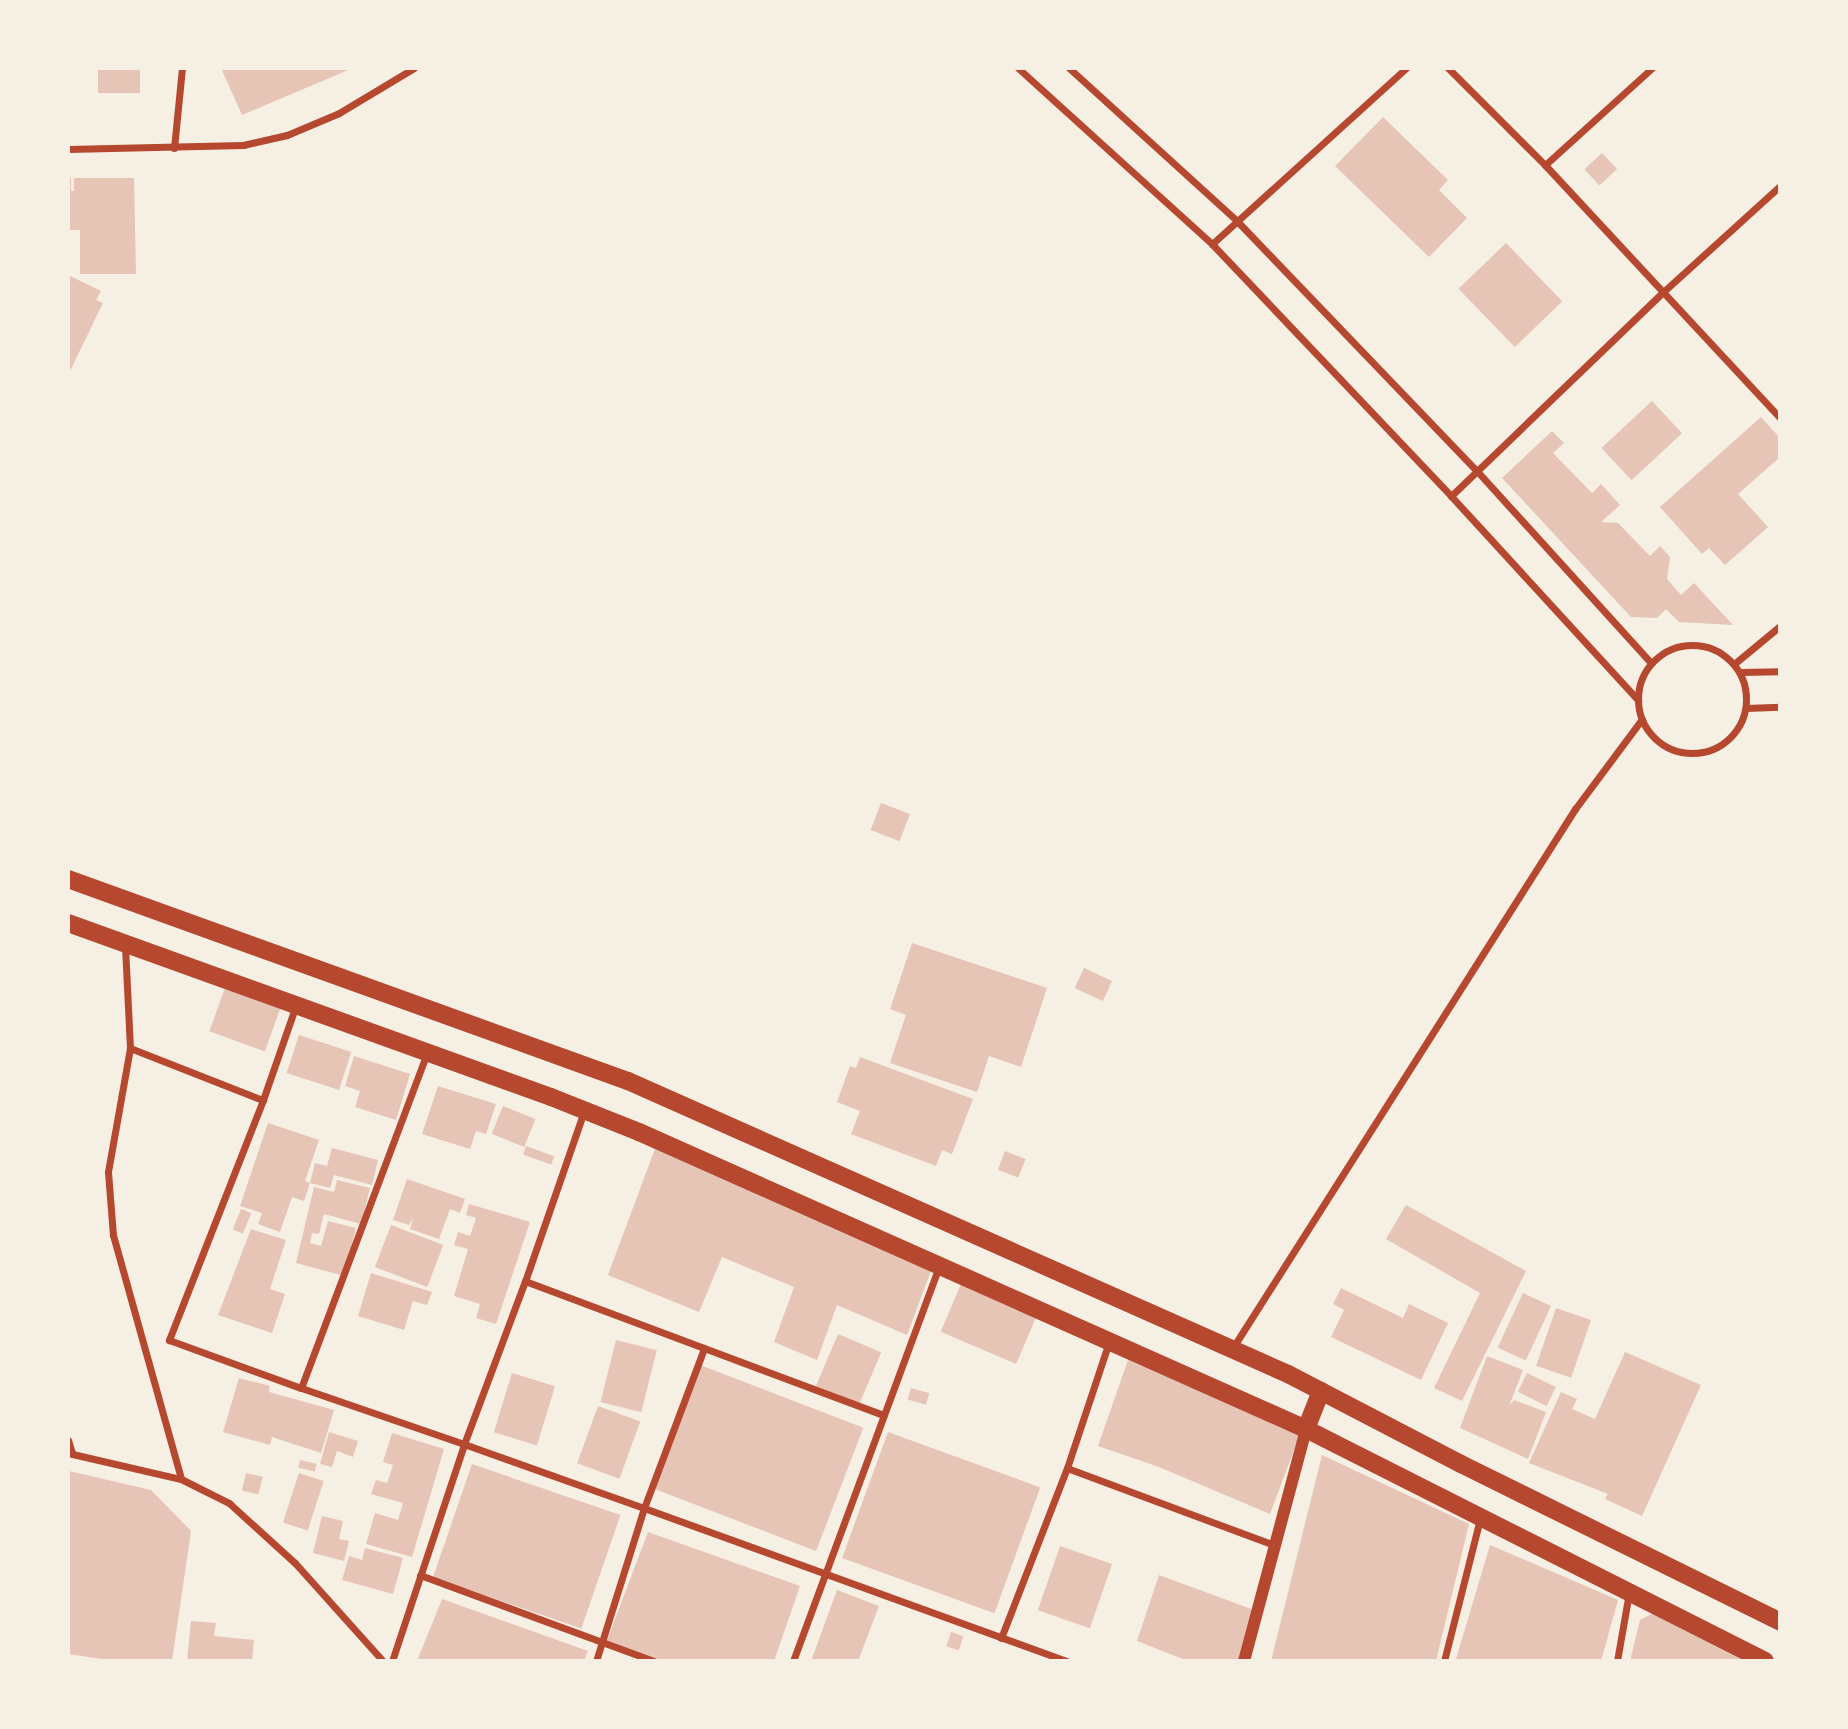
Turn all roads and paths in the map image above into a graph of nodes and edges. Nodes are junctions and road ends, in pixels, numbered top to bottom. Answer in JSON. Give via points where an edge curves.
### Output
{"nodes":[{"id":1,"x":182,"y":68,"type":"edge"},
{"id":2,"x":414,"y":68,"type":"edge"},
{"id":3,"x":1018,"y":68,"type":"edge"},
{"id":4,"x":1069,"y":68,"type":"edge"},
{"id":5,"x":1406,"y":68,"type":"edge"},
{"id":6,"x":1448,"y":68,"type":"edge"},
{"id":7,"x":1652,"y":68,"type":"edge"},
{"id":8,"x":174,"y":148,"type":"junction"},
{"id":9,"x":68,"y":149,"type":"edge"},
{"id":10,"x":1545,"y":165,"type":"junction"},
{"id":11,"x":1780,"y":186,"type":"edge"},
{"id":12,"x":1237,"y":221,"type":"junction"},
{"id":13,"x":1212,"y":244,"type":"junction"},
{"id":14,"x":1663,"y":292,"type":"junction"},
{"id":15,"x":1780,"y":418,"type":"edge"},
{"id":16,"x":1477,"y":471,"type":"junction"},
{"id":17,"x":1451,"y":496,"type":"junction"},
{"id":18,"x":1780,"y":626,"type":"edge"},
{"id":19,"x":1651,"y":663,"type":"junction"},
{"id":20,"x":1734,"y":664,"type":"junction"},
{"id":21,"x":1780,"y":671,"type":"edge"},
{"id":22,"x":1741,"y":672,"type":"junction"},
{"id":23,"x":1638,"y":700,"type":"junction"},
{"id":24,"x":1780,"y":707,"type":"edge"},
{"id":25,"x":1746,"y":708,"type":"junction"},
{"id":26,"x":1642,"y":719,"type":"junction"},
{"id":27,"x":68,"y":879,"type":"edge"},
{"id":28,"x":68,"y":923,"type":"edge"},
{"id":29,"x":124,"y":942,"type":"junction"},
{"id":30,"x":296,"y":1004,"type":"junction"},
{"id":31,"x":130,"y":1048,"type":"junction"},
{"id":32,"x":427,"y":1052,"type":"junction"},
{"id":33,"x":263,"y":1100,"type":"junction"},
{"id":34,"x":584,"y":1110,"type":"junction"},
{"id":35,"x":939,"y":1264,"type":"junction"},
{"id":36,"x":525,"y":1281,"type":"junction"},
{"id":37,"x":1110,"y":1341,"type":"junction"},
{"id":38,"x":704,"y":1348,"type":"junction"},
{"id":39,"x":1231,"y":1349,"type":"junction"},
{"id":40,"x":301,"y":1388,"type":"junction"},
{"id":41,"x":1321,"y":1391,"type":"junction"},
{"id":42,"x":884,"y":1415,"type":"junction"},
{"id":43,"x":1306,"y":1429,"type":"junction"},
{"id":44,"x":68,"y":1440,"type":"edge"},
{"id":45,"x":464,"y":1444,"type":"junction"},
{"id":46,"x":70,"y":1453,"type":"edge"},
{"id":47,"x":1067,"y":1468,"type":"junction"},
{"id":48,"x":181,"y":1479,"type":"junction"},
{"id":49,"x":644,"y":1508,"type":"junction"},
{"id":50,"x":1481,"y":1515,"type":"junction"},
{"id":51,"x":1274,"y":1545,"type":"junction"},
{"id":52,"x":825,"y":1574,"type":"junction"},
{"id":53,"x":420,"y":1575,"type":"junction"},
{"id":54,"x":1629,"y":1592,"type":"junction"},
{"id":55,"x":1780,"y":1622,"type":"edge"},
{"id":56,"x":1001,"y":1638,"type":"junction"},
{"id":57,"x":603,"y":1640,"type":"junction"},
{"id":58,"x":383,"y":1661,"type":"edge"},
{"id":59,"x":392,"y":1661,"type":"edge"},
{"id":60,"x":596,"y":1661,"type":"edge"},
{"id":61,"x":654,"y":1661,"type":"edge"},
{"id":62,"x":793,"y":1661,"type":"edge"},
{"id":63,"x":1067,"y":1661,"type":"edge"},
{"id":64,"x":1244,"y":1661,"type":"edge"},
{"id":65,"x":1444,"y":1661,"type":"edge"},
{"id":66,"x":1617,"y":1661,"type":"edge"},
{"id":67,"x":1765,"y":1661,"type":"edge"}],
"edges":[{"from":1,"to":8,"type":"street"},
{"from":2,"to":8,"type":"street","via":[[339,113],[286,135],[243,145]]},
{"from":3,"to":13,"type":"street"},
{"from":4,"to":12,"type":"street"},
{"from":5,"to":12,"type":"street"},
{"from":6,"to":10,"type":"street"},
{"from":7,"to":10,"type":"street"},
{"from":8,"to":9,"type":"street"},
{"from":10,"to":14,"type":"street"},
{"from":11,"to":14,"type":"street"},
{"from":12,"to":13,"type":"street"},
{"from":12,"to":16,"type":"street"},
{"from":13,"to":17,"type":"street"},
{"from":14,"to":15,"type":"street"},
{"from":14,"to":16,"type":"street"},
{"from":16,"to":17,"type":"street"},
{"from":16,"to":19,"type":"street"},
{"from":17,"to":23,"type":"street"},
{"from":18,"to":20,"type":"street"},
{"from":19,"to":20,"type":"street","via":[[1663,653],[1693,645],[1709,647]]},
{"from":19,"to":23,"type":"street"},
{"from":20,"to":22,"type":"street"},
{"from":21,"to":22,"type":"street"},
{"from":22,"to":25,"type":"street"},
{"from":23,"to":26,"type":"street"},
{"from":24,"to":25,"type":"street"},
{"from":25,"to":26,"type":"street","via":[[1733,736],[1721,746],[1690,754],[1661,744]]},
{"from":26,"to":39,"type":"street","via":[[1575,809]]},
{"from":27,"to":39,"type":"main road","via":[[628,1081]]},
{"from":28,"to":29,"type":"main road"},
{"from":29,"to":30,"type":"main road"},
{"from":29,"to":31,"type":"street"},
{"from":30,"to":32,"type":"main road"},
{"from":30,"to":33,"type":"street"},
{"from":31,"to":33,"type":"street"},
{"from":31,"to":48,"type":"street","via":[[108,1172],[113,1235]]},
{"from":32,"to":34,"type":"main road"},
{"from":32,"to":40,"type":"street"},
{"from":33,"to":40,"type":"street","via":[[169,1340]]},
{"from":34,"to":35,"type":"main road"},
{"from":34,"to":36,"type":"street"},
{"from":35,"to":37,"type":"main road"},
{"from":35,"to":42,"type":"street"},
{"from":36,"to":38,"type":"street"},
{"from":36,"to":45,"type":"street"},
{"from":37,"to":43,"type":"main road"},
{"from":37,"to":47,"type":"street"},
{"from":38,"to":42,"type":"street"},
{"from":38,"to":49,"type":"street"},
{"from":39,"to":41,"type":"main road"},
{"from":40,"to":45,"type":"street"},
{"from":41,"to":43,"type":"main road"},
{"from":41,"to":55,"type":"main road"},
{"from":42,"to":52,"type":"street"},
{"from":43,"to":50,"type":"main road"},
{"from":43,"to":51,"type":"street"},
{"from":44,"to":46,"type":"street"},
{"from":45,"to":49,"type":"street"},
{"from":45,"to":53,"type":"street"},
{"from":46,"to":48,"type":"street"},
{"from":47,"to":51,"type":"street"},
{"from":47,"to":56,"type":"street"},
{"from":48,"to":58,"type":"street","via":[[229,1503],[295,1563]]},
{"from":49,"to":52,"type":"street"},
{"from":49,"to":57,"type":"street"},
{"from":50,"to":54,"type":"main road"},
{"from":50,"to":65,"type":"street"},
{"from":51,"to":64,"type":"street"},
{"from":52,"to":56,"type":"street"},
{"from":52,"to":62,"type":"street"},
{"from":53,"to":57,"type":"street"},
{"from":53,"to":59,"type":"street"},
{"from":54,"to":66,"type":"street"},
{"from":54,"to":67,"type":"main road"},
{"from":56,"to":63,"type":"street"},
{"from":57,"to":60,"type":"street"},
{"from":57,"to":61,"type":"street"}]}
